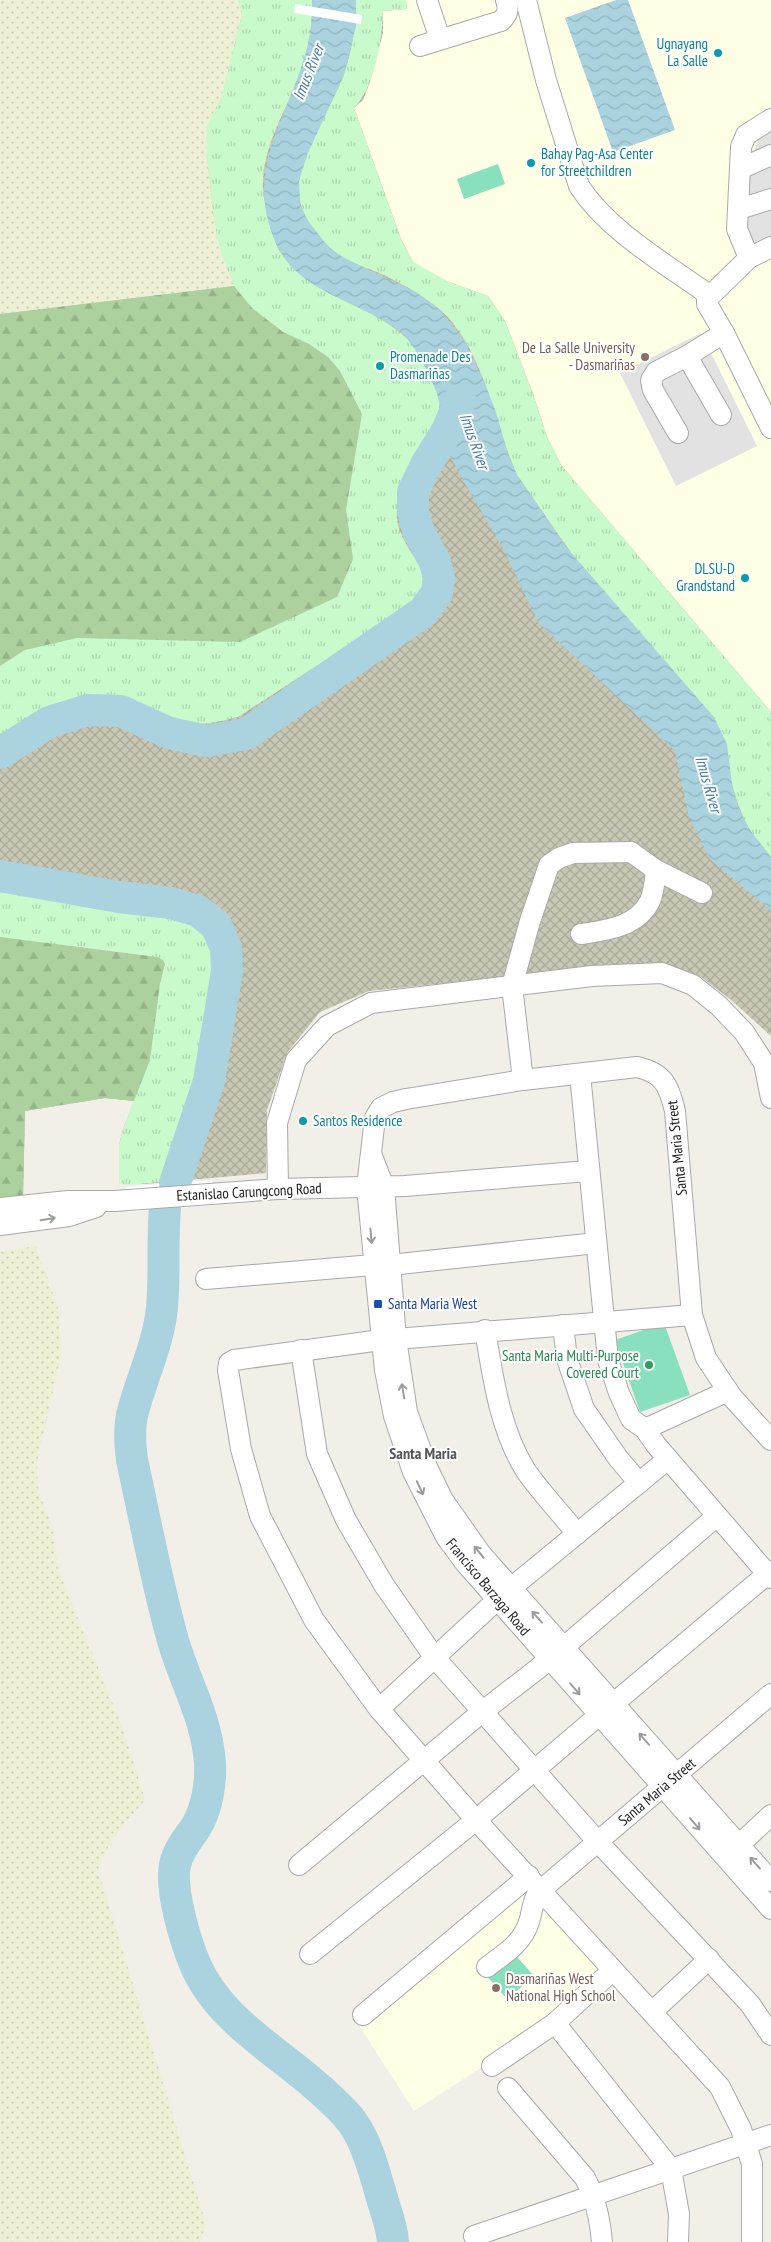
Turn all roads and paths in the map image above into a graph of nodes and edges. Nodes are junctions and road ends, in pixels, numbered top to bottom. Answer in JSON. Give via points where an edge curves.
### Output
{"nodes":[{"id":1,"x":427,"y":0,"type":"edge"},
{"id":2,"x":506,"y":0,"type":"edge"},
{"id":3,"x":526,"y":0,"type":"edge"},
{"id":4,"x":440,"y":39,"type":"junction"},
{"id":5,"x":420,"y":46,"type":"dead end"},
{"id":6,"x":771,"y":119,"type":"edge"},
{"id":7,"x":771,"y":155,"type":"edge"},
{"id":8,"x":740,"y":169,"type":"junction"},
{"id":9,"x":771,"y":199,"type":"edge"},
{"id":10,"x":739,"y":209,"type":"junction"},
{"id":11,"x":771,"y":247,"type":"edge"},
{"id":12,"x":749,"y":258,"type":"junction"},
{"id":13,"x":709,"y":294,"type":"junction"},
{"id":14,"x":724,"y":333,"type":"junction"},
{"id":15,"x":687,"y":356,"type":"junction"},
{"id":16,"x":721,"y":415,"type":"dead end"},
{"id":17,"x":771,"y":428,"type":"edge"},
{"id":18,"x":678,"y":434,"type":"dead end"},
{"id":19,"x":656,"y":870,"type":"junction"},
{"id":20,"x":702,"y":893,"type":"dead end"},
{"id":21,"x":581,"y":934,"type":"dead end"},
{"id":22,"x":512,"y":986,"type":"junction"},
{"id":23,"x":580,"y":1074,"type":"junction"},
{"id":24,"x":523,"y":1080,"type":"junction"},
{"id":25,"x":771,"y":1098,"type":"edge"},
{"id":26,"x":588,"y":1171,"type":"junction"},
{"id":27,"x":375,"y":1187,"type":"junction"},
{"id":28,"x":278,"y":1189,"type":"junction"},
{"id":29,"x":121,"y":1200,"type":"junction"},
{"id":30,"x":0,"y":1208,"type":"edge"},
{"id":31,"x":0,"y":1225,"type":"edge"},
{"id":32,"x":596,"y":1243,"type":"junction"},
{"id":33,"x":381,"y":1265,"type":"junction"},
{"id":34,"x":206,"y":1279,"type":"dead end"},
{"id":35,"x":692,"y":1315,"type":"junction"},
{"id":36,"x":604,"y":1323,"type":"junction"},
{"id":37,"x":563,"y":1325,"type":"junction"},
{"id":38,"x":485,"y":1330,"type":"junction"},
{"id":39,"x":389,"y":1340,"type":"junction"},
{"id":40,"x":301,"y":1350,"type":"junction"},
{"id":41,"x":728,"y":1391,"type":"junction"},
{"id":42,"x":645,"y":1429,"type":"junction"},
{"id":43,"x":771,"y":1440,"type":"edge"},
{"id":44,"x":668,"y":1460,"type":"junction"},
{"id":45,"x":639,"y":1483,"type":"junction"},
{"id":46,"x":717,"y":1516,"type":"junction"},
{"id":47,"x":578,"y":1534,"type":"junction"},
{"id":48,"x":770,"y":1574,"type":"edge"},
{"id":49,"x":504,"y":1594,"type":"junction"},
{"id":50,"x":556,"y":1654,"type":"junction"},
{"id":51,"x":435,"y":1658,"type":"junction"},
{"id":52,"x":771,"y":1694,"type":"edge"},
{"id":53,"x":379,"y":1709,"type":"junction"},
{"id":54,"x":606,"y":1710,"type":"junction"},
{"id":55,"x":482,"y":1712,"type":"junction"},
{"id":56,"x":424,"y":1761,"type":"junction"},
{"id":57,"x":534,"y":1769,"type":"junction"},
{"id":58,"x":670,"y":1782,"type":"junction"},
{"id":59,"x":771,"y":1815,"type":"edge"},
{"id":60,"x":476,"y":1820,"type":"junction"},
{"id":61,"x":598,"y":1842,"type":"junction"},
{"id":62,"x":739,"y":1844,"type":"junction"},
{"id":63,"x":299,"y":1865,"type":"dead end"},
{"id":64,"x":771,"y":1881,"type":"edge"},
{"id":65,"x":535,"y":1883,"type":"junction"},
{"id":66,"x":771,"y":1909,"type":"edge"},
{"id":67,"x":310,"y":1954,"type":"dead end"},
{"id":68,"x":709,"y":1959,"type":"junction"},
{"id":69,"x":486,"y":1967,"type":"dead end"},
{"id":70,"x":614,"y":1970,"type":"junction"},
{"id":71,"x":652,"y":2012,"type":"junction"},
{"id":72,"x":364,"y":2015,"type":"dead end"},
{"id":73,"x":555,"y":2023,"type":"junction"},
{"id":74,"x":771,"y":2035,"type":"edge"},
{"id":75,"x":492,"y":2066,"type":"dead end"},
{"id":76,"x":508,"y":2088,"type":"dead end"},
{"id":77,"x":771,"y":2135,"type":"edge"},
{"id":78,"x":746,"y":2144,"type":"junction"},
{"id":79,"x":671,"y":2169,"type":"junction"},
{"id":80,"x":594,"y":2195,"type":"junction"},
{"id":81,"x":474,"y":2236,"type":"dead end"},
{"id":82,"x":602,"y":2242,"type":"edge"},
{"id":83,"x":678,"y":2242,"type":"edge"},
{"id":84,"x":752,"y":2242,"type":"edge"}],
"edges":[{"from":1,"to":4,"type":"street"},
{"from":2,"to":4,"type":"street","via":[[507,14],[501,20]]},
{"from":3,"to":13,"type":"street","via":[[546,80],[579,186],[614,225]]},
{"from":4,"to":5,"type":"street"},
{"from":6,"to":8,"type":"street","via":[[746,135],[741,147]]},
{"from":7,"to":8,"type":"street"},
{"from":8,"to":10,"type":"street"},
{"from":9,"to":10,"type":"street"},
{"from":10,"to":12,"type":"street","via":[[737,229]]},
{"from":11,"to":12,"type":"street"},
{"from":12,"to":13,"type":"street"},
{"from":13,"to":14,"type":"street","via":[[707,304]]},
{"from":14,"to":15,"type":"street"},
{"from":14,"to":17,"type":"street"},
{"from":15,"to":16,"type":"street"},
{"from":15,"to":18,"type":"street","via":[[656,372],[651,380],[653,390]]},
{"from":19,"to":20,"type":"street"},
{"from":19,"to":21,"type":"street","via":[[651,900],[639,917],[612,929]]},
{"from":19,"to":22,"type":"street","via":[[631,852],[573,853],[549,866]]},
{"from":22,"to":24,"type":"street"},
{"from":22,"to":25,"type":"street","via":[[592,976],[662,973],[693,985],[720,1006],[744,1032],[764,1063]]},
{"from":22,"to":28,"type":"street","via":[[371,1003],[327,1026],[296,1060],[277,1123]]},
{"from":23,"to":24,"type":"street","name":"Santa Maria Street"},
{"from":23,"to":26,"type":"street"},
{"from":23,"to":35,"type":"street","name":"Santa Maria Street","via":[[637,1067],[662,1078],[670,1093],[675,1111]]},
{"from":24,"to":27,"type":"street","name":"Santa Maria Street","via":[[393,1102],[382,1108],[375,1118],[371,1154]]},
{"from":26,"to":27,"type":"street","name":"Estanislao Carungcong Road"},
{"from":26,"to":32,"type":"street"},
{"from":27,"to":28,"type":"street","name":"Estanislao Carungcong Road"},
{"from":27,"to":33,"type":"street","name":"Francisco Barzaga Road"},
{"from":28,"to":29,"type":"street","name":"Estanislao Carungcong Road"},
{"from":29,"to":30,"type":"street","name":"Estanislao Carungcong Road"},
{"from":31,"to":29,"type":"street","name":"Estanislao Carungcong Road","one_way":true,"via":[[69,1216]]},
{"from":32,"to":33,"type":"street"},
{"from":32,"to":36,"type":"street"},
{"from":33,"to":34,"type":"street"},
{"from":33,"to":39,"type":"street","name":"Francisco Barzaga Road"},
{"from":35,"to":36,"type":"street"},
{"from":35,"to":41,"type":"street","name":"Santa Maria Street","via":[[706,1358]]},
{"from":36,"to":37,"type":"street"},
{"from":36,"to":42,"type":"street","via":[[608,1360],[619,1394],[632,1419]]},
{"from":37,"to":38,"type":"street"},
{"from":37,"to":45,"type":"street","via":[[568,1359],[584,1409]]},
{"from":38,"to":39,"type":"street"},
{"from":38,"to":47,"type":"street","via":[[495,1390],[508,1432],[526,1470]]},
{"from":39,"to":40,"type":"street"},
{"from":39,"to":49,"type":"street","name":"Francisco Barzaga Road","via":[[394,1416],[413,1472],[446,1537]]},
{"from":40,"to":51,"type":"street","via":[[317,1454],[346,1520],[384,1585]]},
{"from":40,"to":53,"type":"street","via":[[230,1363],[228,1370],[241,1448],[260,1516],[314,1620]]},
{"from":41,"to":42,"type":"street"},
{"from":41,"to":43,"type":"street","name":"Santa Maria Street"},
{"from":42,"to":44,"type":"street"},
{"from":44,"to":45,"type":"street"},
{"from":44,"to":46,"type":"street"},
{"from":45,"to":47,"type":"street"},
{"from":46,"to":48,"type":"street"},
{"from":46,"to":50,"type":"street"},
{"from":47,"to":49,"type":"street"},
{"from":48,"to":54,"type":"street"},
{"from":49,"to":50,"type":"street","name":"Francisco Barzaga Road"},
{"from":49,"to":51,"type":"street"},
{"from":50,"to":54,"type":"street","name":"Francisco Barzaga Road"},
{"from":50,"to":55,"type":"street"},
{"from":51,"to":53,"type":"street"},
{"from":51,"to":55,"type":"street"},
{"from":52,"to":58,"type":"street","name":"Santa Maria Street"},
{"from":53,"to":56,"type":"street"},
{"from":54,"to":57,"type":"street"},
{"from":54,"to":58,"type":"street","name":"Francisco Barzaga Road"},
{"from":55,"to":56,"type":"street"},
{"from":55,"to":57,"type":"street"},
{"from":56,"to":60,"type":"street"},
{"from":56,"to":63,"type":"street"},
{"from":57,"to":60,"type":"street"},
{"from":57,"to":61,"type":"street"},
{"from":58,"to":61,"type":"street","name":"Santa Maria Street"},
{"from":58,"to":62,"type":"street","name":"Francisco Barzaga Road"},
{"from":58,"to":66,"type":"street","name":"Francisco Barzaga Road","one_way":true},
{"from":59,"to":62,"type":"street"},
{"from":60,"to":65,"type":"street"},
{"from":60,"to":67,"type":"street"},
{"from":61,"to":65,"type":"street","name":"Santa Maria Street"},
{"from":61,"to":68,"type":"street"},
{"from":64,"to":62,"type":"street","name":"Francisco Barzaga Road","one_way":true},
{"from":65,"to":69,"type":"street","via":[[536,1896],[529,1922],[518,1943]]},
{"from":65,"to":70,"type":"street"},
{"from":65,"to":72,"type":"street","name":"Santa Maria Street"},
{"from":68,"to":71,"type":"street"},
{"from":68,"to":74,"type":"street","via":[[750,2004]]},
{"from":70,"to":71,"type":"street"},
{"from":70,"to":73,"type":"street"},
{"from":71,"to":78,"type":"street","via":[[720,2087]]},
{"from":73,"to":75,"type":"street"},
{"from":73,"to":79,"type":"street"},
{"from":76,"to":80,"type":"street","via":[[575,2165]]},
{"from":77,"to":78,"type":"street"},
{"from":78,"to":79,"type":"street"},
{"from":78,"to":84,"type":"street","via":[[752,2164]]},
{"from":79,"to":80,"type":"street"},
{"from":79,"to":83,"type":"street","via":[[679,2214]]},
{"from":80,"to":81,"type":"street"},
{"from":80,"to":82,"type":"street"}]}
